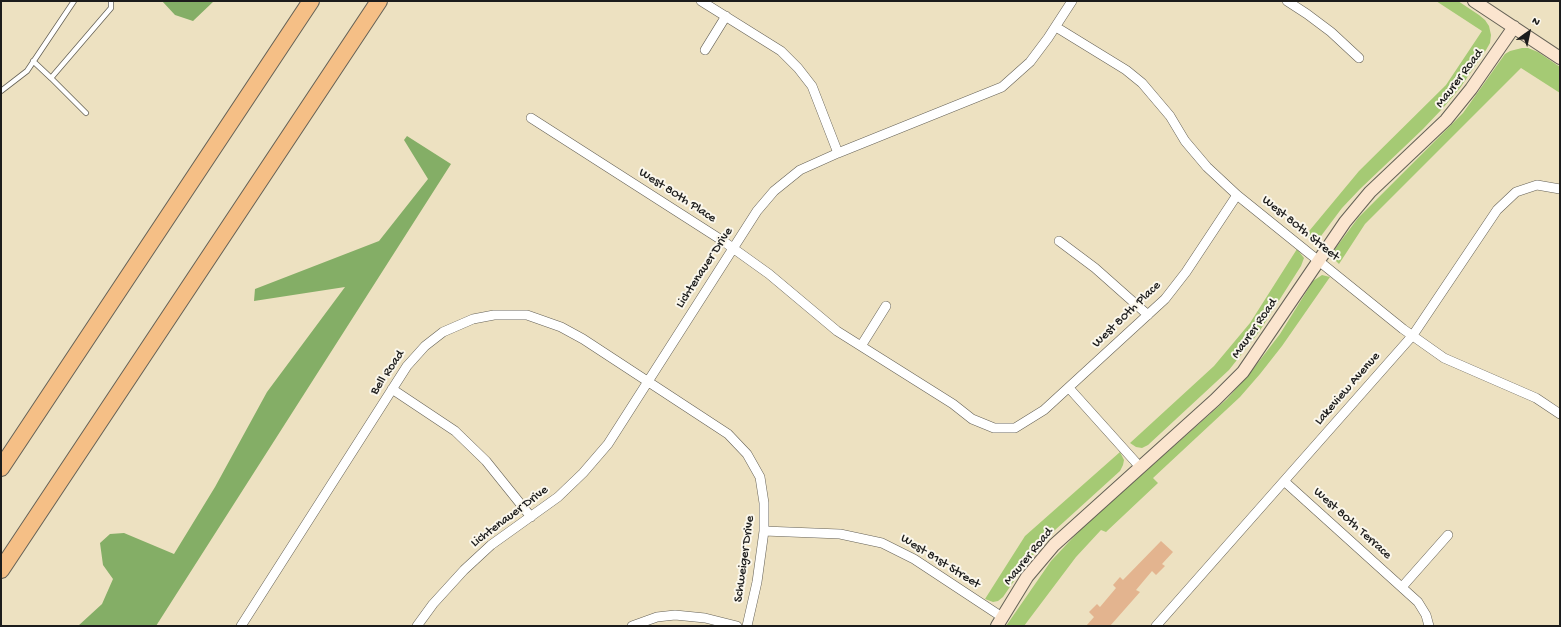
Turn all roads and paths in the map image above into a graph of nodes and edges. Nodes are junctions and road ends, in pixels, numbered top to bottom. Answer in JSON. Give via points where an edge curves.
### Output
{"nodes":[{"id":1,"x":74,"y":1,"type":"edge"},
{"id":2,"x":111,"y":1,"type":"edge"},
{"id":3,"x":311,"y":1,"type":"edge"},
{"id":4,"x":379,"y":1,"type":"edge"},
{"id":5,"x":701,"y":1,"type":"edge"},
{"id":6,"x":1072,"y":1,"type":"edge"},
{"id":7,"x":1287,"y":1,"type":"edge"},
{"id":8,"x":1474,"y":1,"type":"edge"},
{"id":9,"x":726,"y":16,"type":"junction"},
{"id":10,"x":1056,"y":27,"type":"junction"},
{"id":11,"x":1514,"y":28,"type":"junction"},
{"id":12,"x":705,"y":50,"type":"dead end"},
{"id":13,"x":1359,"y":58,"type":"dead end"},
{"id":14,"x":1560,"y":58,"type":"edge"},
{"id":15,"x":33,"y":61,"type":"junction"},
{"id":16,"x":51,"y":78,"type":"junction"},
{"id":17,"x":1,"y":91,"type":"edge"},
{"id":18,"x":86,"y":113,"type":"dead end"},
{"id":19,"x":531,"y":118,"type":"dead end"},
{"id":20,"x":838,"y":153,"type":"junction"},
{"id":21,"x":1560,"y":189,"type":"edge"},
{"id":22,"x":1237,"y":195,"type":"junction"},
{"id":23,"x":1059,"y":241,"type":"dead end"},
{"id":24,"x":733,"y":248,"type":"junction"},
{"id":25,"x":1318,"y":261,"type":"junction"},
{"id":26,"x":886,"y":306,"type":"dead end"},
{"id":27,"x":1148,"y":315,"type":"junction"},
{"id":28,"x":1412,"y":335,"type":"junction"},
{"id":29,"x":861,"y":346,"type":"junction"},
{"id":30,"x":647,"y":382,"type":"junction"},
{"id":31,"x":1069,"y":388,"type":"junction"},
{"id":32,"x":392,"y":389,"type":"junction"},
{"id":33,"x":1560,"y":414,"type":"edge"},
{"id":34,"x":1140,"y":467,"type":"junction"},
{"id":35,"x":1,"y":468,"type":"edge"},
{"id":36,"x":1284,"y":481,"type":"junction"},
{"id":37,"x":531,"y":517,"type":"junction"},
{"id":38,"x":764,"y":531,"type":"junction"},
{"id":39,"x":1448,"y":535,"type":"dead end"},
{"id":40,"x":1,"y":570,"type":"edge"},
{"id":41,"x":1402,"y":587,"type":"junction"},
{"id":42,"x":999,"y":622,"type":"edge"},
{"id":43,"x":241,"y":626,"type":"edge"},
{"id":44,"x":417,"y":626,"type":"edge"},
{"id":45,"x":632,"y":626,"type":"edge"},
{"id":46,"x":737,"y":626,"type":"edge"},
{"id":47,"x":747,"y":626,"type":"edge"},
{"id":48,"x":1156,"y":626,"type":"edge"},
{"id":49,"x":1429,"y":626,"type":"edge"}],
"edges":[{"from":1,"to":15,"type":"lane"},
{"from":2,"to":16,"type":"lane","via":[[111,8]]},
{"from":3,"to":35,"type":"highway"},
{"from":4,"to":40,"type":"highway"},
{"from":5,"to":9,"type":"street"},
{"from":6,"to":10,"type":"street","name":"Lichtenauer Drive"},
{"from":7,"to":13,"type":"street","via":[[1331,32]]},
{"from":8,"to":11,"type":"street"},
{"from":9,"to":12,"type":"street"},
{"from":9,"to":20,"type":"street","via":[[781,51],[798,68],[812,86]]},
{"from":10,"to":20,"type":"street","name":"Lichtenauer Drive","via":[[1030,62],[1002,87]]},
{"from":10,"to":22,"type":"street","name":"West 80th Street","via":[[1126,70],[1142,83],[1170,116],[1185,141]]},
{"from":11,"to":14,"type":"street"},
{"from":11,"to":25,"type":"street","name":"Maurer Road","via":[[1446,120],[1370,192]]},
{"from":15,"to":16,"type":"lane"},
{"from":15,"to":17,"type":"lane","via":[[27,71]]},
{"from":16,"to":18,"type":"lane"},
{"from":19,"to":24,"type":"street","name":"West 80th Place"},
{"from":20,"to":24,"type":"street","name":"Lichtenauer Drive","via":[[800,170],[774,191],[757,211]]},
{"from":21,"to":28,"type":"street","name":"Lakeview Avenue","via":[[1537,185],[1516,192],[1497,210]]},
{"from":22,"to":25,"type":"street","name":"West 80th Street"},
{"from":22,"to":27,"type":"street","name":"West 80th Place","via":[[1186,272],[1165,299]]},
{"from":23,"to":27,"type":"street","via":[[1095,268]]},
{"from":24,"to":29,"type":"street","name":"West 80th Place","via":[[769,274],[837,331]]},
{"from":24,"to":30,"type":"street","name":"Lichtenauer Drive"},
{"from":25,"to":28,"type":"street","name":"West 80th Street"},
{"from":25,"to":34,"type":"street","name":"Maurer Road","via":[[1243,372]]},
{"from":26,"to":29,"type":"street"},
{"from":27,"to":31,"type":"street","name":"West 80th Place"},
{"from":28,"to":33,"type":"street","name":"West 80th Street","via":[[1444,358],[1536,398]]},
{"from":28,"to":36,"type":"street","name":"Lakeview Avenue"},
{"from":29,"to":31,"type":"street","name":"West 80th Place","via":[[953,404],[972,419],[994,428],[1015,428],[1044,410]]},
{"from":30,"to":32,"type":"street","name":"Bell Road","via":[[561,327],[527,315],[494,315],[473,319],[443,332],[425,346],[407,366]]},
{"from":30,"to":37,"type":"street","name":"Lichtenauer Drive","via":[[603,450],[558,497]]},
{"from":30,"to":38,"type":"street","name":"Schweiger Drive","via":[[728,434],[747,454],[760,477],[763,490]]},
{"from":31,"to":34,"type":"street"},
{"from":32,"to":37,"type":"street","via":[[455,431],[486,461]]},
{"from":32,"to":43,"type":"street","name":"Bell Road"},
{"from":34,"to":42,"type":"street","name":"Maurer Road","via":[[1054,545],[1028,577]]},
{"from":36,"to":41,"type":"street","name":"West 80th Terrace"},
{"from":36,"to":48,"type":"street","name":"Lakeview Avenue"},
{"from":37,"to":44,"type":"street","name":"Lichtenauer Drive","via":[[491,545],[464,570]]},
{"from":38,"to":42,"type":"street","name":"West 81st Street","via":[[840,534],[882,543],[914,559]]},
{"from":38,"to":47,"type":"street","name":"Schweiger Drive","via":[[757,582]]},
{"from":39,"to":41,"type":"street"},
{"from":41,"to":49,"type":"street","name":"West 80th Terrace","via":[[1418,602]]},
{"from":45,"to":46,"type":"street","via":[[657,617],[675,615],[705,618]]}]}
